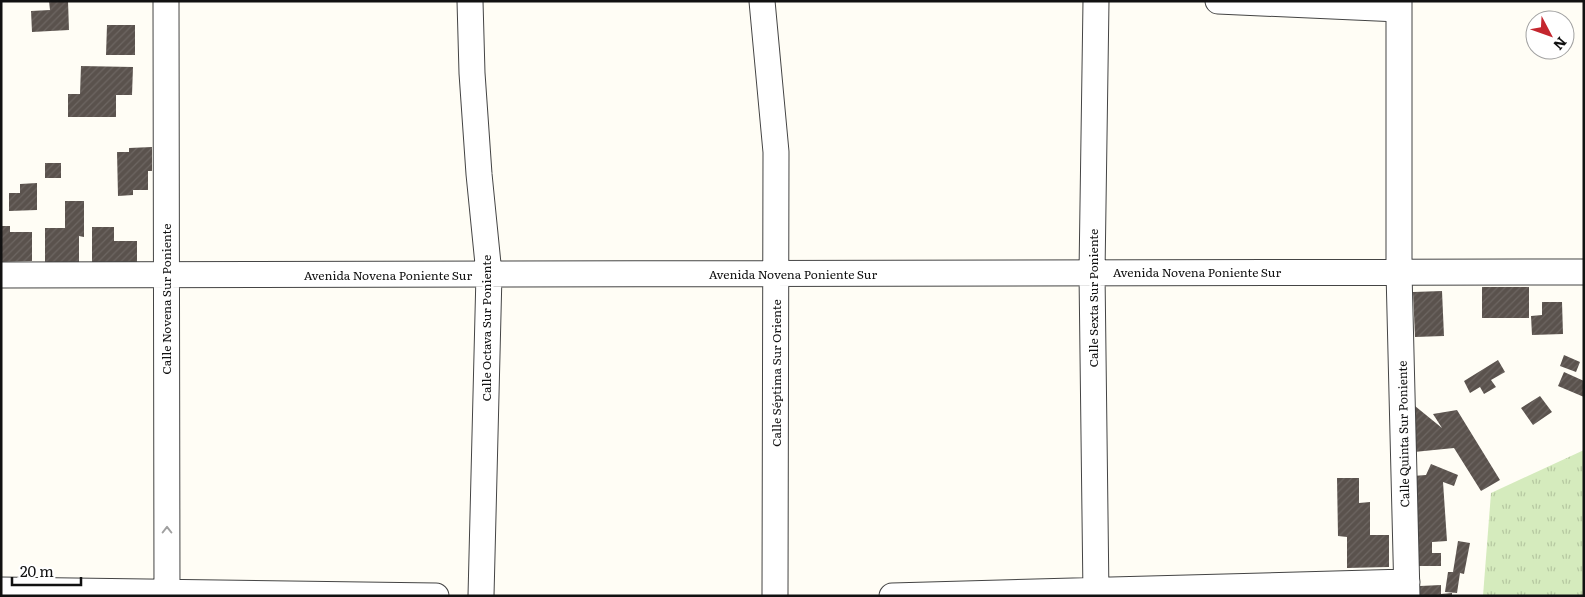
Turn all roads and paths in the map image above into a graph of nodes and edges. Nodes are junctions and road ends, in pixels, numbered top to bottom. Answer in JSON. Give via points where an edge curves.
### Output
{"nodes":[{"id":1,"x":166,"y":1,"type":"edge"},
{"id":2,"x":470,"y":1,"type":"edge"},
{"id":3,"x":762,"y":1,"type":"edge"},
{"id":4,"x":1096,"y":1,"type":"edge"},
{"id":5,"x":1218,"y":1,"type":"edge"},
{"id":6,"x":1399,"y":5,"type":"edge"},
{"id":7,"x":1399,"y":272,"type":"junction"},
{"id":8,"x":1584,"y":272,"type":"edge"},
{"id":9,"x":1092,"y":273,"type":"junction"},
{"id":10,"x":489,"y":274,"type":"junction"},
{"id":11,"x":776,"y":274,"type":"junction"},
{"id":12,"x":1,"y":275,"type":"edge"},
{"id":13,"x":166,"y":275,"type":"junction"},
{"id":14,"x":1407,"y":589,"type":"edge"},
{"id":15,"x":1,"y":590,"type":"edge"},
{"id":16,"x":1096,"y":593,"type":"edge"},
{"id":17,"x":167,"y":594,"type":"edge"},
{"id":18,"x":436,"y":596,"type":"edge"},
{"id":19,"x":481,"y":596,"type":"edge"},
{"id":20,"x":775,"y":596,"type":"edge"},
{"id":21,"x":892,"y":596,"type":"edge"}],
"edges":[{"from":1,"to":13,"type":"street","name":"Calle Novena Sur Poniente"},
{"from":2,"to":10,"type":"street","name":"Calle Octava Sur Poniente","via":[[473,91]]},
{"from":3,"to":11,"type":"street","name":"Calle Séptima Sur Oriente","via":[[776,152]]},
{"from":4,"to":9,"type":"street","name":"Calle Sexta Sur Poniente"},
{"from":5,"to":6,"type":"street"},
{"from":6,"to":7,"type":"street","name":"Calle Quinta Sur Poniente"},
{"from":7,"to":8,"type":"street","name":"Avenida Novena Poniente Sur"},
{"from":7,"to":9,"type":"street","name":"Avenida Novena Poniente Sur"},
{"from":7,"to":14,"type":"street","name":"Calle Quinta Sur Poniente"},
{"from":9,"to":11,"type":"street","name":"Avenida Novena Poniente Sur"},
{"from":9,"to":16,"type":"street","name":"Calle Sexta Sur Poniente"},
{"from":10,"to":11,"type":"street","name":"Avenida Novena Poniente Sur"},
{"from":10,"to":13,"type":"street","name":"Avenida Novena Poniente Sur"},
{"from":10,"to":19,"type":"street","name":"Calle Octava Sur Poniente"},
{"from":11,"to":20,"type":"street","name":"Calle Séptima Sur Oriente"},
{"from":12,"to":13,"type":"street","name":"Avenida Novena Poniente Sur"},
{"from":17,"to":13,"type":"street","name":"Calle Novena Sur Poniente","one_way":true},
{"from":14,"to":16,"type":"street"},
{"from":15,"to":17,"type":"street"},
{"from":16,"to":21,"type":"street"},
{"from":17,"to":18,"type":"street"}]}
